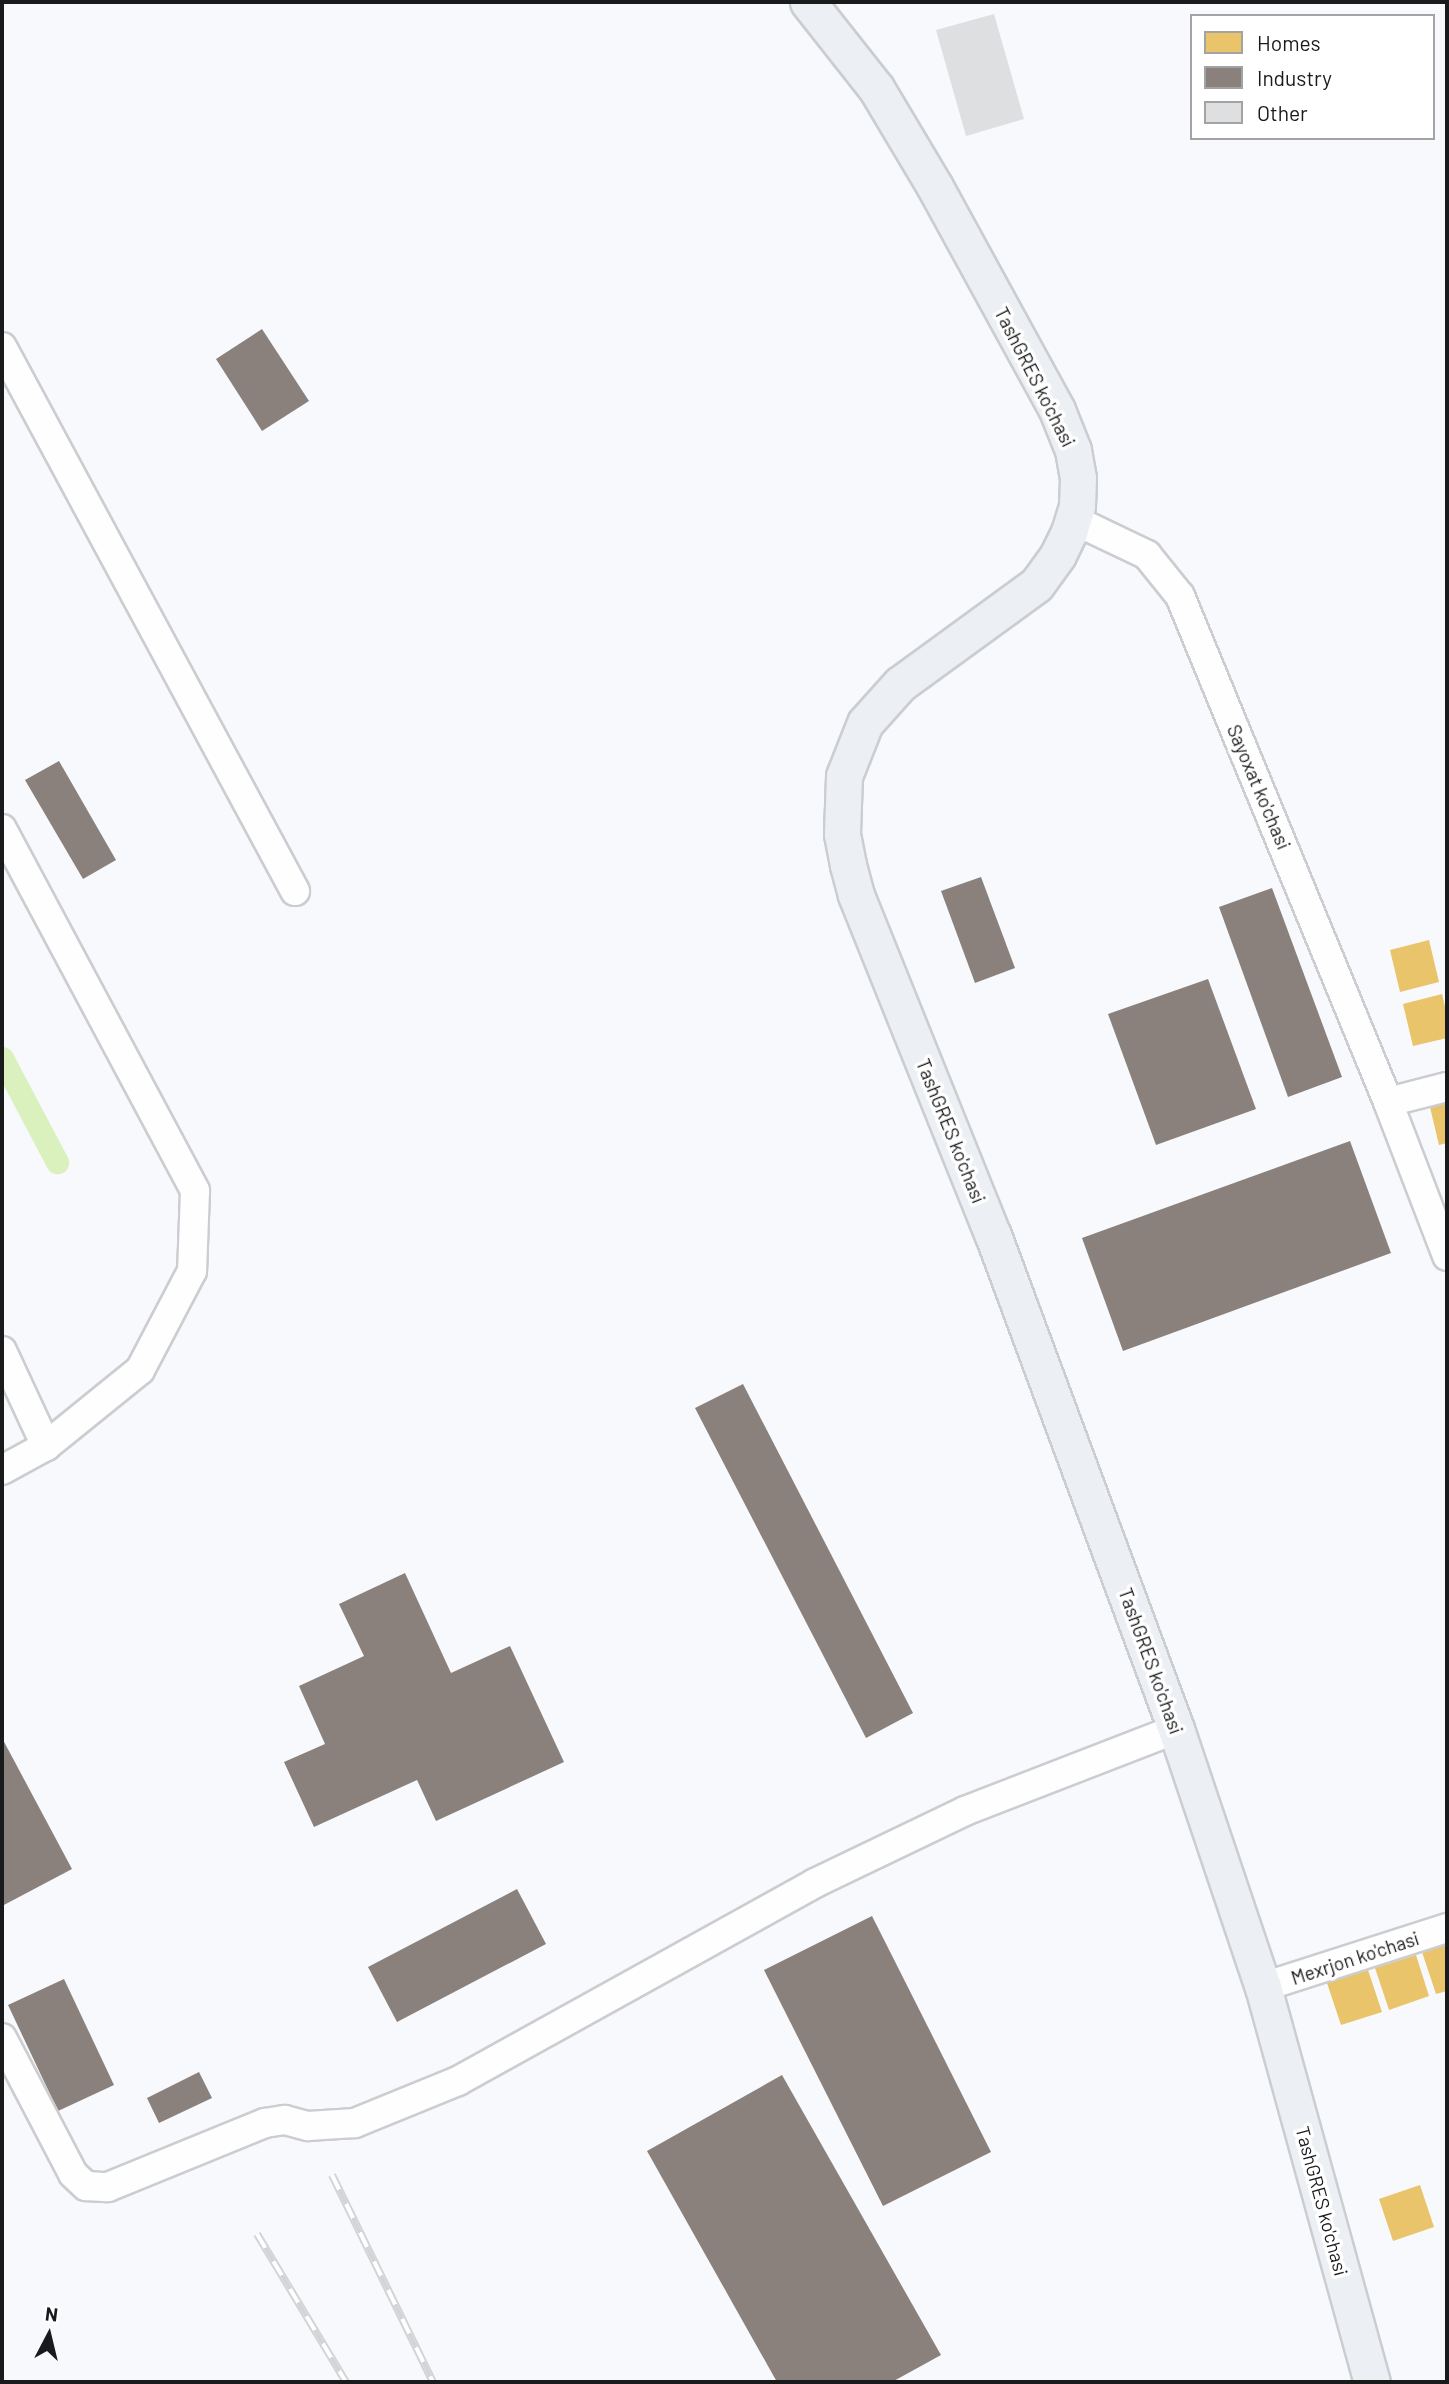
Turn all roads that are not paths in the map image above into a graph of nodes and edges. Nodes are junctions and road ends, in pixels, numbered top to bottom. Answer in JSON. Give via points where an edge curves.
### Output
{"nodes":[{"id":1,"x":808,"y":2,"type":"edge"},
{"id":2,"x":2,"y":347,"type":"edge"},
{"id":3,"x":1074,"y":520,"type":"junction"},
{"id":4,"x":2,"y":829,"type":"edge"},
{"id":5,"x":295,"y":891,"type":"dead end"},
{"id":6,"x":1447,"y":1087,"type":"edge"},
{"id":7,"x":1388,"y":1101,"type":"junction"},
{"id":8,"x":1447,"y":1256,"type":"edge"},
{"id":9,"x":2,"y":1351,"type":"edge"},
{"id":10,"x":46,"y":1446,"type":"junction"},
{"id":11,"x":2,"y":1470,"type":"edge"},
{"id":12,"x":1176,"y":1729,"type":"junction"},
{"id":13,"x":1447,"y":1928,"type":"edge"},
{"id":14,"x":1263,"y":1987,"type":"junction"},
{"id":15,"x":2,"y":2038,"type":"edge"},
{"id":16,"x":1372,"y":2382,"type":"edge"}],
"edges":[{"from":1,"to":3,"type":"main road","name":"TashGRES ko'chasi","via":[[876,88],[1057,410],[1077,464]]},
{"from":2,"to":5,"type":"street"},
{"from":3,"to":7,"type":"street","name":"Sayoxat ko'chasi","via":[[1147,555],[1180,596]]},
{"from":3,"to":12,"type":"main road","name":"TashGRES ko'chasi","via":[[1058,555],[1036,584],[900,684],[865,723],[844,776],[842,834],[856,895],[993,1236]]},
{"from":4,"to":10,"type":"street","via":[[195,1191],[192,1270],[140,1370]]},
{"from":6,"to":7,"type":"street"},
{"from":7,"to":8,"type":"street","name":"Sayoxat ko'chasi"},
{"from":9,"to":10,"type":"street"},
{"from":10,"to":11,"type":"street"},
{"from":12,"to":14,"type":"main road","name":"TashGRES ko'chasi"},
{"from":12,"to":15,"type":"street","via":[[952,1817],[815,1883],[458,2081],[355,2123],[265,2123],[108,2187],[86,2186],[74,2174]]},
{"from":13,"to":14,"type":"street","name":"Mexrjon ko'chasi"},
{"from":14,"to":16,"type":"main road","name":"TashGRES ko'chasi"}]}
